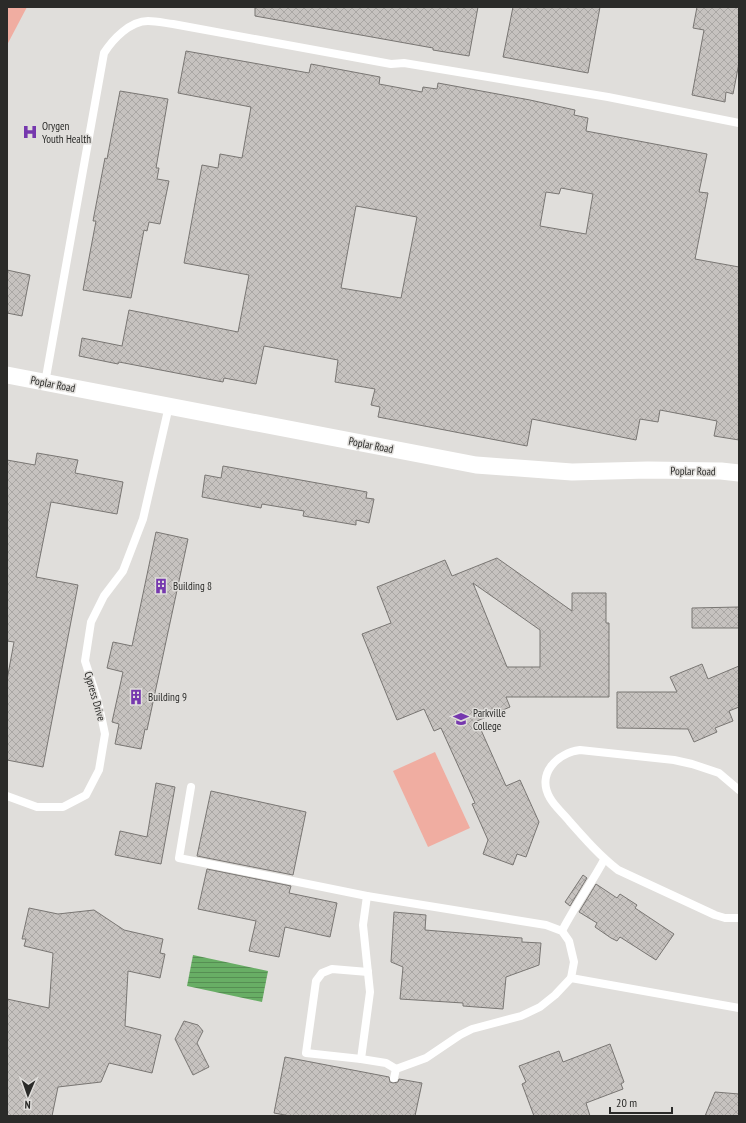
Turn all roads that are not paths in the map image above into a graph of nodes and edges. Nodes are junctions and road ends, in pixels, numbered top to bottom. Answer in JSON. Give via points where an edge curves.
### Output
{"nodes":[{"id":1,"x":739,"y":123,"type":"edge"},
{"id":2,"x":7,"y":376,"type":"edge"},
{"id":3,"x":45,"y":383,"type":"junction"},
{"id":4,"x":169,"y":406,"type":"junction"},
{"id":5,"x":739,"y":473,"type":"edge"},
{"id":6,"x":191,"y":787,"type":"dead end"},
{"id":7,"x":739,"y":790,"type":"edge"},
{"id":8,"x":7,"y":796,"type":"edge"},
{"id":9,"x":604,"y":860,"type":"junction"},
{"id":10,"x":367,"y":896,"type":"junction"},
{"id":11,"x":739,"y":918,"type":"edge"},
{"id":12,"x":562,"y":931,"type":"junction"},
{"id":13,"x":368,"y":972,"type":"junction"},
{"id":14,"x":571,"y":978,"type":"junction"},
{"id":15,"x":739,"y":1008,"type":"edge"},
{"id":16,"x":361,"y":1059,"type":"junction"},
{"id":17,"x":396,"y":1069,"type":"junction"},
{"id":18,"x":394,"y":1078,"type":"dead end"}],
"edges":[{"from":1,"to":3,"type":"lane","via":[[608,97],[404,63],[391,64],[173,24],[146,21],[129,27],[111,41],[104,53]]},
{"from":2,"to":3,"type":"street","name":"Poplar Road"},
{"from":3,"to":4,"type":"street","name":"Poplar Road"},
{"from":4,"to":5,"type":"street","name":"Poplar Road","via":[[476,465],[572,472],[648,470]]},
{"from":4,"to":8,"type":"lane","name":"Cypress Drive","via":[[143,519],[124,571],[104,596],[91,622],[85,662],[98,701],[105,734],[99,770],[86,795],[63,807],[37,807]]},
{"from":6,"to":10,"type":"lane","via":[[179,858]]},
{"from":7,"to":9,"type":"lane","via":[[719,773],[692,764],[674,760],[570,751],[553,762],[549,769],[547,792],[554,804]]},
{"from":9,"to":11,"type":"lane","via":[[639,881],[710,913],[725,918]]},
{"from":9,"to":12,"type":"lane"},
{"from":10,"to":12,"type":"lane","via":[[546,925]]},
{"from":10,"to":13,"type":"lane","via":[[363,925]]},
{"from":12,"to":14,"type":"lane","via":[[572,951],[574,962]]},
{"from":13,"to":16,"type":"lane","via":[[370,992]]},
{"from":13,"to":16,"type":"lane","via":[[332,969],[322,972],[316,981],[306,1053]]},
{"from":14,"to":15,"type":"lane"},
{"from":14,"to":17,"type":"lane","via":[[540,1007],[520,1016],[472,1029],[426,1058]]},
{"from":16,"to":17,"type":"lane","via":[[386,1063]]},
{"from":17,"to":18,"type":"lane"}]}
